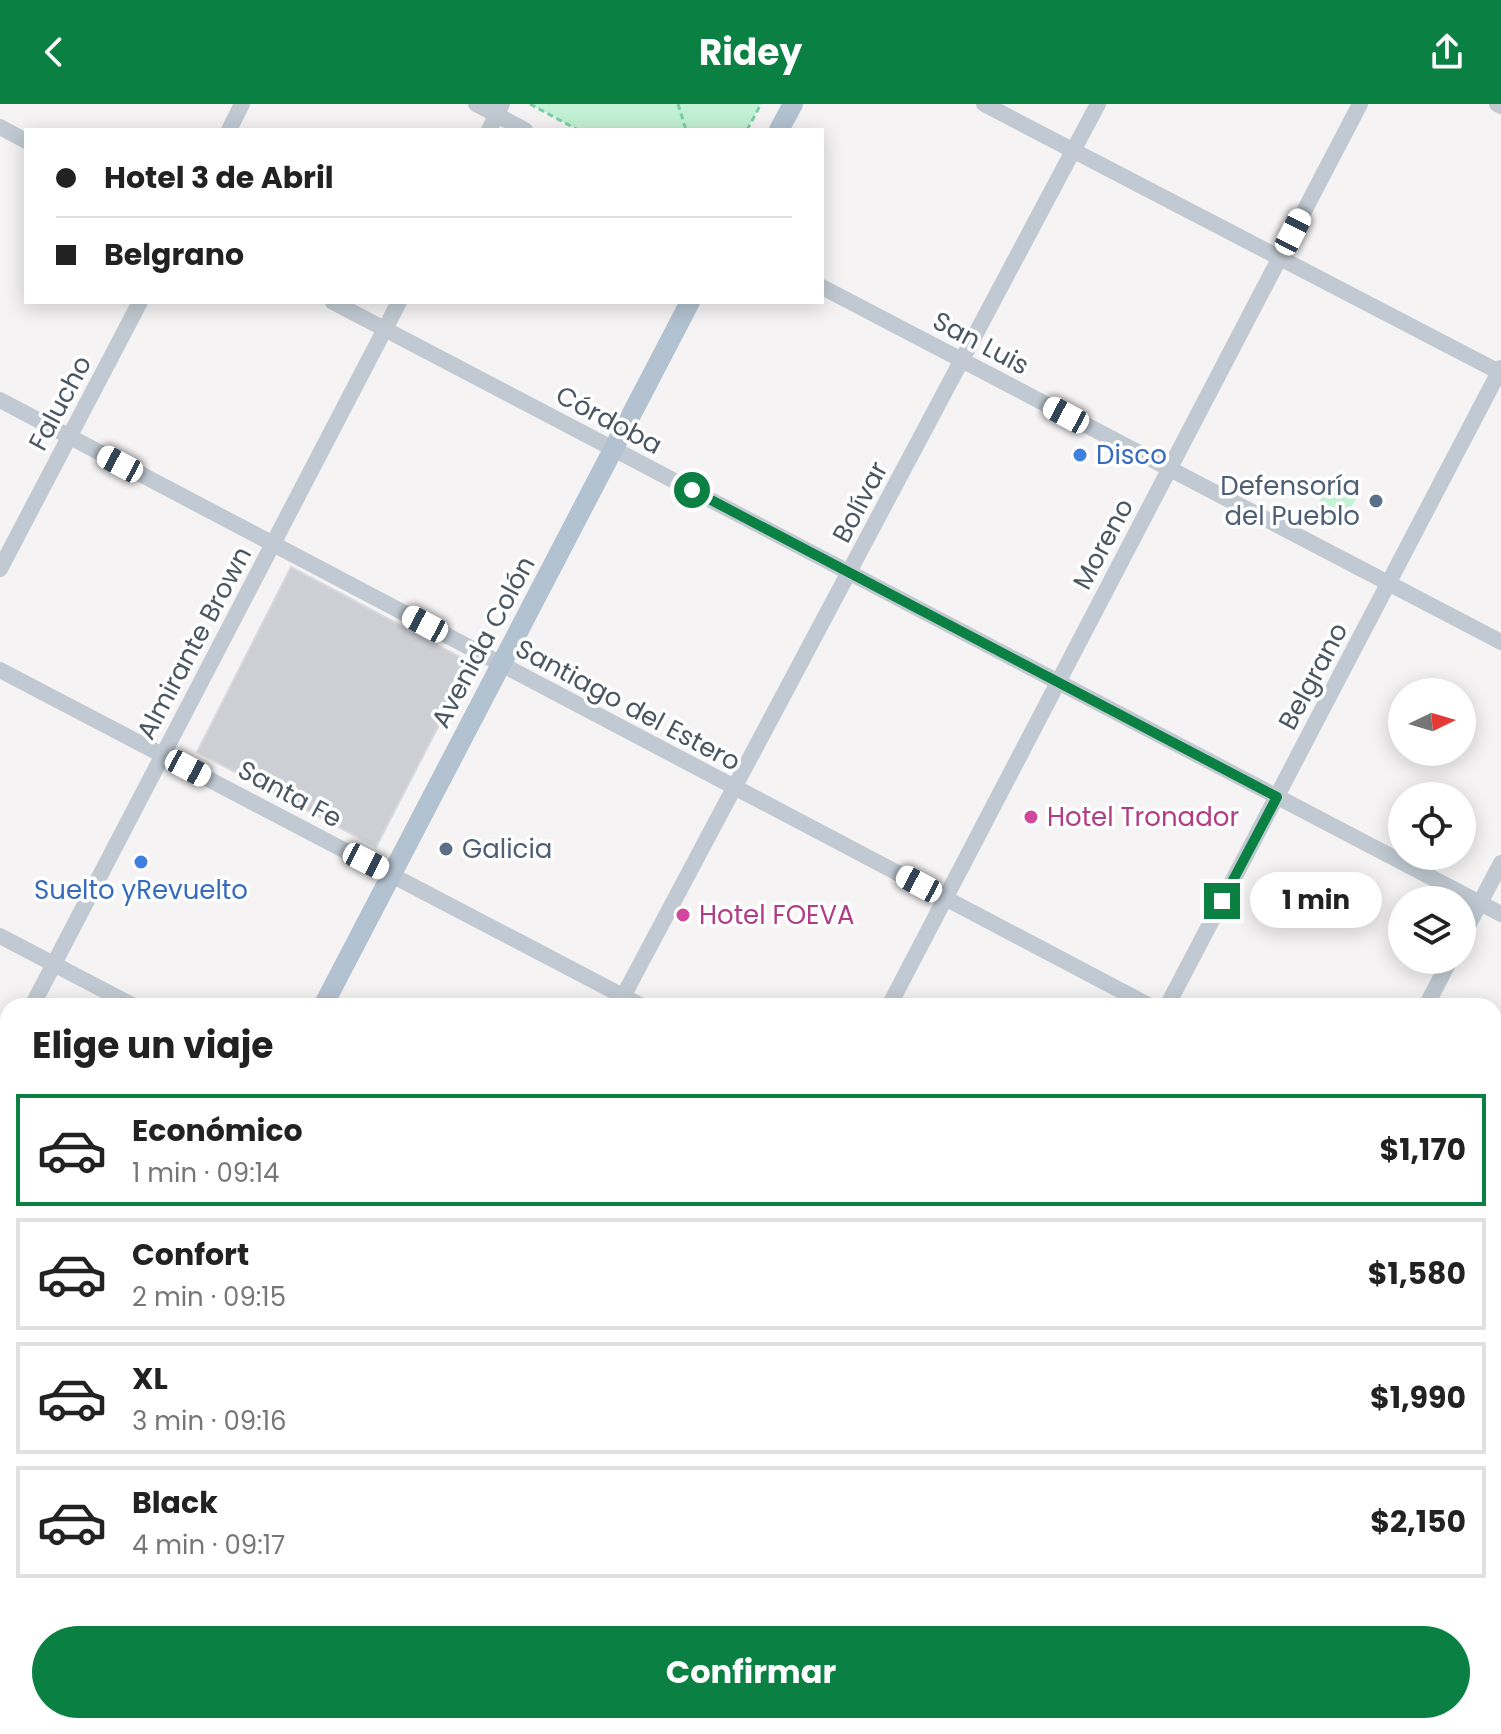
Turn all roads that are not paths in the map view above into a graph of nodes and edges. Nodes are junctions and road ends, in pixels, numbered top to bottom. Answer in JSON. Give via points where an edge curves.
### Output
{"nodes":[{"id":1,"x":242,"y":104,"type":"edge"},
{"id":2,"x":476,"y":104,"type":"edge"},
{"id":3,"x":793,"y":104,"type":"edge"},
{"id":4,"x":984,"y":104,"type":"edge"},
{"id":5,"x":1098,"y":104,"type":"edge"},
{"id":6,"x":1360,"y":104,"type":"edge"},
{"id":7,"x":496,"y":116,"type":"edge"},
{"id":8,"x":0,"y":127,"type":"edge"},
{"id":9,"x":230,"y":128,"type":"edge"},
{"id":10,"x":521,"y":128,"type":"edge"},
{"id":11,"x":780,"y":128,"type":"edge"},
{"id":12,"x":24,"y":140,"type":"edge"},
{"id":13,"x":1074,"y":151,"type":"junction"},
{"id":14,"x":1279,"y":258,"type":"junction"},
{"id":15,"x":824,"y":288,"type":"edge"},
{"id":16,"x":139,"y":304,"type":"edge"},
{"id":17,"x":337,"y":304,"type":"edge"},
{"id":18,"x":398,"y":304,"type":"edge"},
{"id":19,"x":689,"y":304,"type":"edge"},
{"id":20,"x":385,"y":329,"type":"junction"},
{"id":21,"x":963,"y":361,"type":"junction"},
{"id":22,"x":1500,"y":371,"type":"edge"},
{"id":23,"x":0,"y":400,"type":"edge"},
{"id":24,"x":69,"y":437,"type":"junction"},
{"id":25,"x":613,"y":449,"type":"junction"},
{"id":26,"x":1169,"y":470,"type":"junction"},
{"id":27,"x":273,"y":544,"type":"junction"},
{"id":28,"x":0,"y":569,"type":"edge"},
{"id":29,"x":850,"y":573,"type":"junction"},
{"id":30,"x":1389,"y":583,"type":"junction"},
{"id":31,"x":1501,"y":642,"type":"edge"},
{"id":32,"x":501,"y":664,"type":"junction"},
{"id":33,"x":0,"y":670,"type":"edge"},
{"id":34,"x":1057,"y":683,"type":"junction"},
{"id":35,"x":163,"y":755,"type":"junction"},
{"id":36,"x":735,"y":788,"type":"junction"},
{"id":37,"x":1277,"y":797,"type":"junction"},
{"id":38,"x":1501,"y":863,"type":"edge"},
{"id":39,"x":391,"y":874,"type":"junction"},
{"id":40,"x":945,"y":898,"type":"junction"},
{"id":41,"x":1480,"y":903,"type":"junction"},
{"id":42,"x":1476,"y":911,"type":"edge"},
{"id":43,"x":1501,"y":914,"type":"edge"},
{"id":44,"x":0,"y":936,"type":"edge"},
{"id":45,"x":54,"y":964,"type":"junction"},
{"id":46,"x":1443,"y":974,"type":"edge"},
{"id":47,"x":36,"y":998,"type":"edge"},
{"id":48,"x":119,"y":998,"type":"edge"},
{"id":49,"x":327,"y":998,"type":"edge"},
{"id":50,"x":615,"y":998,"type":"edge"},
{"id":51,"x":622,"y":998,"type":"edge"},
{"id":52,"x":893,"y":998,"type":"edge"},
{"id":53,"x":1135,"y":998,"type":"edge"},
{"id":54,"x":1171,"y":998,"type":"edge"},
{"id":55,"x":1430,"y":998,"type":"edge"}],
"edges":[{"from":1,"to":9,"type":"street"},
{"from":2,"to":7,"type":"street"},
{"from":3,"to":11,"type":"main road"},
{"from":4,"to":13,"type":"street"},
{"from":5,"to":13,"type":"street","name":"Bolívar"},
{"from":6,"to":14,"type":"street","name":"Moreno"},
{"from":7,"to":10,"type":"street"},
{"from":8,"to":12,"type":"street"},
{"from":13,"to":14,"type":"street"},
{"from":13,"to":21,"type":"street","name":"Bolívar"},
{"from":14,"to":22,"type":"street"},
{"from":14,"to":26,"type":"street","name":"Moreno"},
{"from":15,"to":21,"type":"street","name":"San Luis"},
{"from":16,"to":24,"type":"street","name":"Falucho"},
{"from":17,"to":20,"type":"street","name":"Córdoba"},
{"from":18,"to":20,"type":"street","name":"Almirante Brown"},
{"from":19,"to":25,"type":"main road","name":"Avenida Colón"},
{"from":20,"to":25,"type":"street","name":"Córdoba"},
{"from":20,"to":27,"type":"street","name":"Almirante Brown"},
{"from":21,"to":26,"type":"street","name":"San Luis"},
{"from":21,"to":29,"type":"street","name":"Bolívar"},
{"from":22,"to":30,"type":"street","name":"Belgrano"},
{"from":23,"to":24,"type":"street","name":"Santiago del Estero"},
{"from":24,"to":27,"type":"street","name":"Santiago del Estero"},
{"from":24,"to":28,"type":"street","name":"Falucho"},
{"from":25,"to":29,"type":"street","name":"Córdoba"},
{"from":25,"to":32,"type":"main road","name":"Avenida Colón"},
{"from":26,"to":30,"type":"street","name":"San Luis"},
{"from":26,"to":34,"type":"street","name":"Moreno"},
{"from":27,"to":32,"type":"street","name":"Santiago del Estero"},
{"from":27,"to":35,"type":"street","name":"Almirante Brown"},
{"from":29,"to":34,"type":"street","name":"Córdoba"},
{"from":29,"to":36,"type":"street","name":"Bolívar"},
{"from":30,"to":31,"type":"street","name":"San Luis"},
{"from":30,"to":37,"type":"street","name":"Belgrano"},
{"from":32,"to":36,"type":"street","name":"Santiago del Estero"},
{"from":32,"to":39,"type":"main road","name":"Avenida Colón"},
{"from":33,"to":35,"type":"street","name":"Santa Fe"},
{"from":34,"to":37,"type":"street","name":"Córdoba"},
{"from":34,"to":40,"type":"street","name":"Moreno"},
{"from":35,"to":39,"type":"street","name":"Santa Fe"},
{"from":35,"to":45,"type":"street","name":"Almirante Brown"},
{"from":36,"to":40,"type":"street","name":"Santiago del Estero"},
{"from":36,"to":51,"type":"street","name":"Bolívar"},
{"from":37,"to":41,"type":"street","name":"Córdoba"},
{"from":37,"to":54,"type":"street","name":"Belgrano"},
{"from":38,"to":41,"type":"street"},
{"from":39,"to":49,"type":"main road","name":"Avenida Colón"},
{"from":39,"to":50,"type":"street","name":"Santa Fe"},
{"from":40,"to":52,"type":"street","name":"Moreno"},
{"from":40,"to":53,"type":"street","name":"Santiago del Estero"},
{"from":41,"to":42,"type":"street"},
{"from":41,"to":43,"type":"street","name":"Córdoba"},
{"from":44,"to":45,"type":"street"},
{"from":45,"to":47,"type":"street","name":"Almirante Brown"},
{"from":45,"to":48,"type":"street"},
{"from":46,"to":55,"type":"street"}]}
